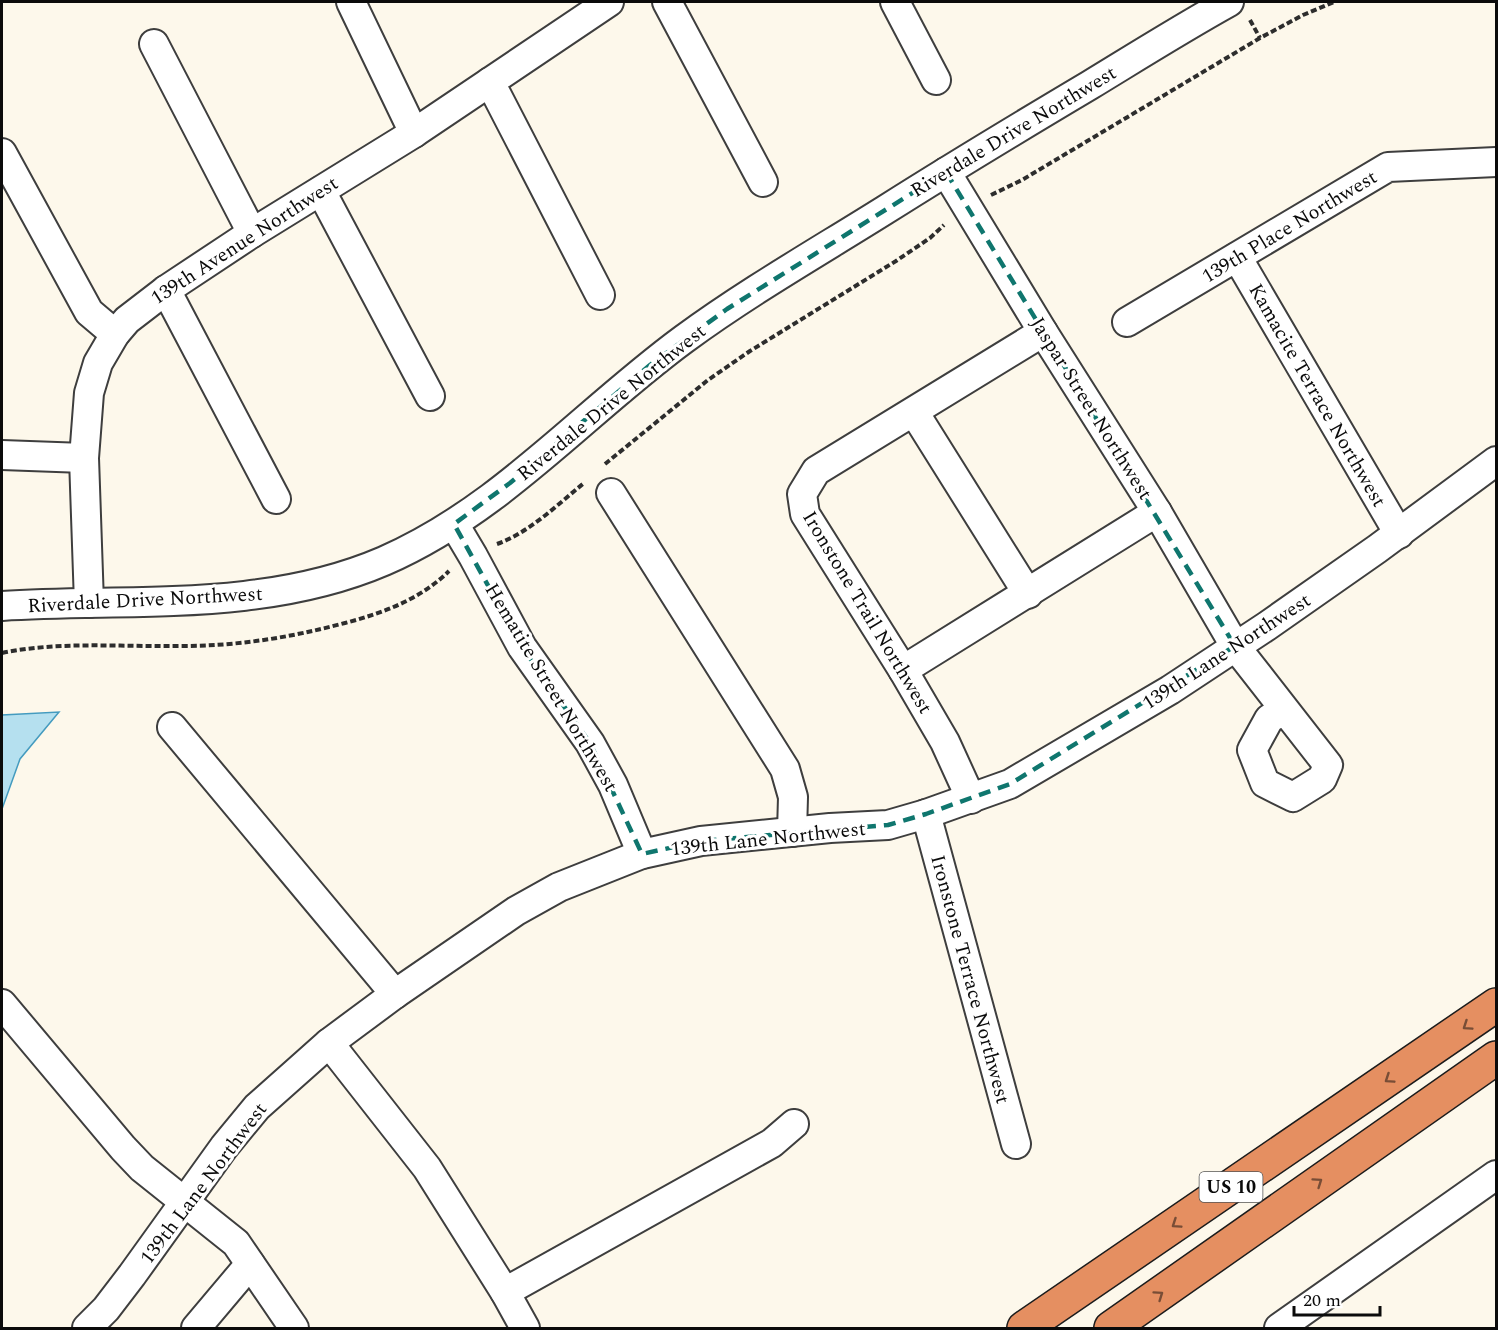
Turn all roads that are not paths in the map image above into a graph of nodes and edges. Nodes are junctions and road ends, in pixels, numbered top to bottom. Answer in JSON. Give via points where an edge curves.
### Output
{"nodes":[{"id":1,"x":351,"y":2,"type":"edge"},
{"id":2,"x":609,"y":2,"type":"edge"},
{"id":3,"x":667,"y":2,"type":"edge"},
{"id":4,"x":895,"y":2,"type":"edge"},
{"id":5,"x":1229,"y":2,"type":"edge"},
{"id":6,"x":1198,"y":9,"type":"edge"},
{"id":7,"x":579,"y":10,"type":"edge"},
{"id":8,"x":154,"y":44,"type":"dead end"},
{"id":9,"x":936,"y":80,"type":"dead end"},
{"id":10,"x":490,"y":82,"type":"junction"},
{"id":11,"x":414,"y":133,"type":"junction"},
{"id":12,"x":2,"y":153,"type":"edge"},
{"id":13,"x":1497,"y":162,"type":"edge"},
{"id":14,"x":946,"y":172,"type":"junction"},
{"id":15,"x":763,"y":182,"type":"dead end"},
{"id":16,"x":321,"y":191,"type":"junction"},
{"id":17,"x":252,"y":233,"type":"junction"},
{"id":18,"x":1237,"y":256,"type":"junction"},
{"id":19,"x":166,"y":290,"type":"junction"},
{"id":20,"x":600,"y":295,"type":"dead end"},
{"id":21,"x":1127,"y":322,"type":"dead end"},
{"id":22,"x":1043,"y":332,"type":"junction"},
{"id":23,"x":115,"y":334,"type":"junction"},
{"id":24,"x":430,"y":396,"type":"dead end"},
{"id":25,"x":914,"y":412,"type":"junction"},
{"id":26,"x":2,"y":455,"type":"edge"},
{"id":27,"x":84,"y":458,"type":"junction"},
{"id":28,"x":1497,"y":461,"type":"edge"},
{"id":29,"x":599,"y":481,"type":"road end"},
{"id":30,"x":276,"y":499,"type":"dead end"},
{"id":31,"x":1157,"y":512,"type":"junction"},
{"id":32,"x":454,"y":524,"type":"junction"},
{"id":33,"x":1399,"y":534,"type":"junction"},
{"id":34,"x":1028,"y":594,"type":"junction"},
{"id":35,"x":89,"y":603,"type":"junction"},
{"id":36,"x":2,"y":606,"type":"edge"},
{"id":37,"x":1235,"y":646,"type":"junction"},
{"id":38,"x":903,"y":670,"type":"junction"},
{"id":39,"x":1284,"y":709,"type":"dead end"},
{"id":40,"x":172,"y":727,"type":"dead end"},
{"id":41,"x":971,"y":799,"type":"junction"},
{"id":42,"x":926,"y":814,"type":"junction"},
{"id":43,"x":792,"y":832,"type":"junction"},
{"id":44,"x":642,"y":854,"type":"junction"},
{"id":45,"x":395,"y":994,"type":"junction"},
{"id":46,"x":2,"y":1004,"type":"edge"},
{"id":47,"x":1497,"y":1005,"type":"edge"},
{"id":48,"x":329,"y":1043,"type":"junction"},
{"id":49,"x":1497,"y":1058,"type":"edge"},
{"id":50,"x":794,"y":1124,"type":"dead end"},
{"id":51,"x":1017,"y":1144,"type":"dead end"},
{"id":52,"x":1497,"y":1175,"type":"edge"},
{"id":53,"x":185,"y":1202,"type":"junction"},
{"id":54,"x":250,"y":1264,"type":"junction"},
{"id":55,"x":505,"y":1293,"type":"junction"},
{"id":56,"x":87,"y":1329,"type":"edge"},
{"id":57,"x":196,"y":1329,"type":"edge"},
{"id":58,"x":294,"y":1329,"type":"edge"},
{"id":59,"x":525,"y":1329,"type":"edge"},
{"id":60,"x":1024,"y":1329,"type":"edge"},
{"id":61,"x":1111,"y":1329,"type":"edge"},
{"id":62,"x":1279,"y":1329,"type":"edge"}],
"edges":[{"from":1,"to":11,"type":"street"},
{"from":2,"to":7,"type":"street","name":"139th Avenue Northwest"},
{"from":3,"to":15,"type":"street"},
{"from":4,"to":9,"type":"street"},
{"from":5,"to":6,"type":"street","name":"Riverdale Drive Northwest"},
{"from":6,"to":14,"type":"street","name":"Riverdale Drive Northwest"},
{"from":7,"to":10,"type":"street","name":"139th Avenue Northwest"},
{"from":8,"to":17,"type":"street"},
{"from":10,"to":11,"type":"street","name":"139th Avenue Northwest"},
{"from":10,"to":20,"type":"street"},
{"from":11,"to":16,"type":"street","name":"139th Avenue Northwest"},
{"from":12,"to":23,"type":"street","via":[[90,312]]},
{"from":13,"to":18,"type":"street","name":"139th Place Northwest","via":[[1388,167]]},
{"from":14,"to":22,"type":"street","name":"Jaspar Street Northwest"},
{"from":14,"to":32,"type":"street","name":"Riverdale Drive Northwest","via":[[684,339],[510,483]]},
{"from":16,"to":17,"type":"street","name":"139th Avenue Northwest"},
{"from":16,"to":24,"type":"street"},
{"from":17,"to":19,"type":"street","name":"139th Avenue Northwest"},
{"from":18,"to":21,"type":"street","name":"139th Place Northwest"},
{"from":18,"to":33,"type":"street","name":"Kamacite Terrace Northwest"},
{"from":19,"to":23,"type":"street","name":"139th Avenue Northwest"},
{"from":19,"to":30,"type":"street"},
{"from":22,"to":25,"type":"street","name":"Ironstone Trail Northwest"},
{"from":22,"to":31,"type":"street","name":"Jaspar Street Northwest"},
{"from":23,"to":27,"type":"street","name":"139th Avenue Northwest","via":[[98,363],[88,393]]},
{"from":25,"to":34,"type":"street"},
{"from":25,"to":38,"type":"street","name":"Ironstone Trail Northwest","via":[[816,471],[802,494],[805,514]]},
{"from":26,"to":27,"type":"street"},
{"from":27,"to":35,"type":"street","name":"139th Avenue Northwest"},
{"from":28,"to":33,"type":"street","name":"139th Lane Northwest"},
{"from":29,"to":43,"type":"street","via":[[785,769],[793,797]]},
{"from":31,"to":34,"type":"street"},
{"from":31,"to":37,"type":"street","name":"Jaspar Street Northwest"},
{"from":32,"to":35,"type":"street","name":"Riverdale Drive Northwest","via":[[384,561],[316,584],[236,598]]},
{"from":32,"to":44,"type":"street","name":"Hematite Street Northwest","via":[[522,647],[590,743],[613,785]]},
{"from":33,"to":37,"type":"street","name":"139th Lane Northwest"},
{"from":34,"to":38,"type":"street"},
{"from":35,"to":36,"type":"street","name":"Riverdale Drive Northwest"},
{"from":37,"to":39,"type":"street","name":"Jaspar Street Northwest"},
{"from":37,"to":41,"type":"street","name":"139th Lane Northwest","via":[[1068,752],[1010,784]]},
{"from":38,"to":41,"type":"street","name":"Ironstone Trail Northwest","via":[[945,742]]},
{"from":40,"to":45,"type":"street"},
{"from":41,"to":42,"type":"street","name":"139th Lane Northwest"},
{"from":42,"to":43,"type":"street","name":"139th Lane Northwest","via":[[888,825]]},
{"from":42,"to":51,"type":"street","name":"Ironstone Terrace Northwest"},
{"from":43,"to":44,"type":"street","name":"139th Lane Northwest","via":[[701,841]]},
{"from":44,"to":45,"type":"street","name":"139th Lane Northwest","via":[[559,887],[516,911]]},
{"from":45,"to":48,"type":"street","name":"139th Lane Northwest"},
{"from":46,"to":53,"type":"street","via":[[123,1148]]},
{"from":47,"to":60,"type":"highway","number":"US 10","one_way":true},
{"from":48,"to":53,"type":"street","name":"139th Lane Northwest","via":[[257,1107]]},
{"from":48,"to":55,"type":"street","via":[[427,1168]]},
{"from":61,"to":49,"type":"highway","number":"US 10","one_way":true},
{"from":50,"to":55,"type":"street","via":[[772,1143]]},
{"from":52,"to":62,"type":"street"},
{"from":53,"to":54,"type":"street","via":[[236,1243]]},
{"from":53,"to":56,"type":"street","name":"139th Lane Northwest","via":[[126,1284]]},
{"from":54,"to":57,"type":"street"},
{"from":54,"to":58,"type":"street"},
{"from":55,"to":59,"type":"street"}]}
